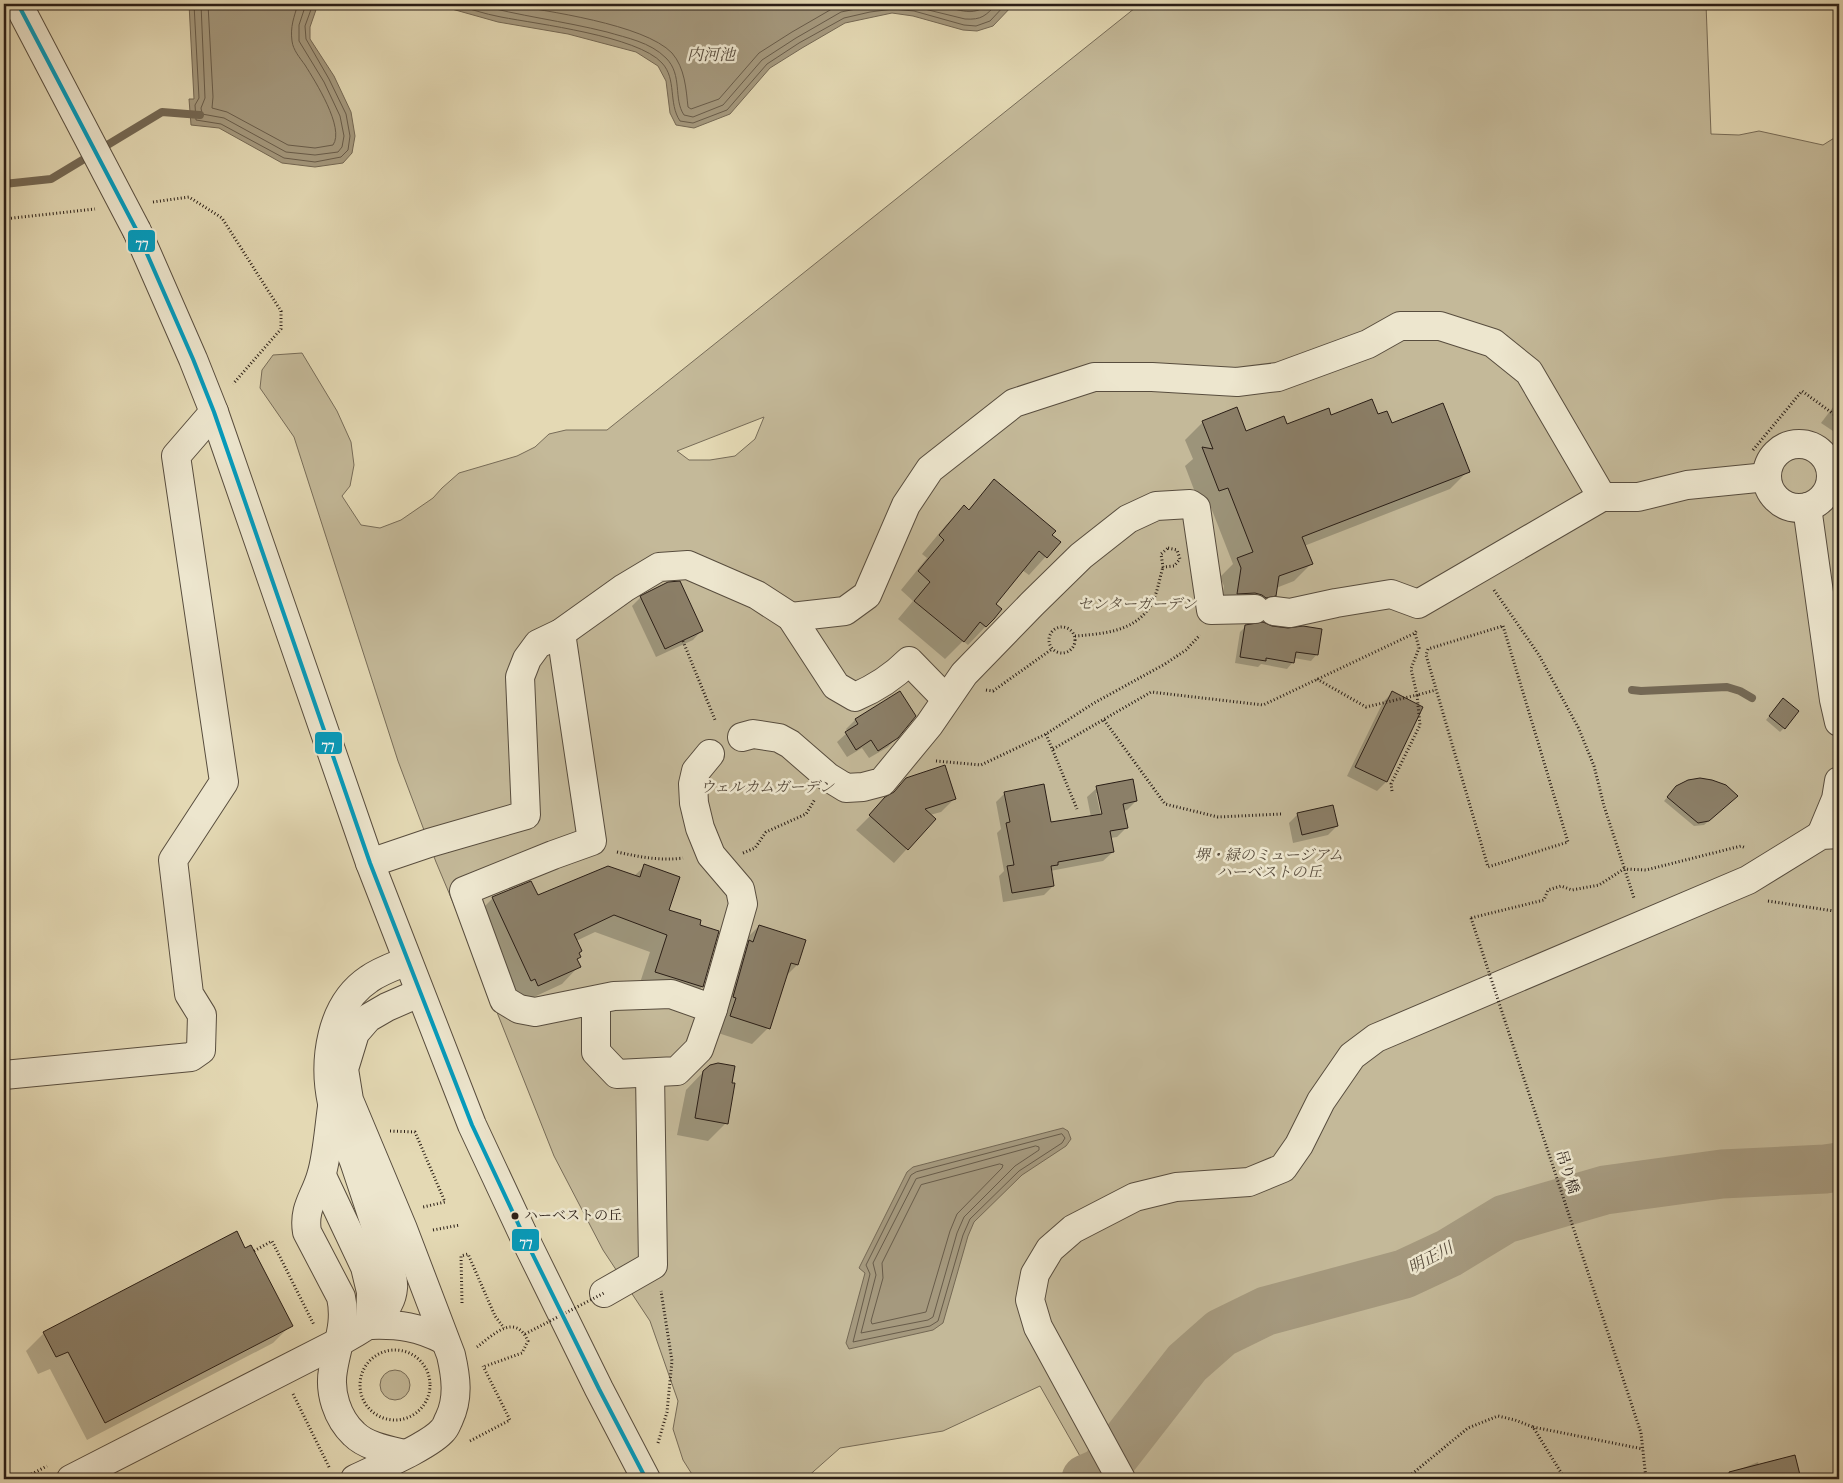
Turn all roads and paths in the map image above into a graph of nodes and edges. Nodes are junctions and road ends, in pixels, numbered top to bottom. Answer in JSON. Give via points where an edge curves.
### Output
{"nodes":[{"id":1,"x":18,"y":4,"type":"edge"},
{"id":2,"x":150,"y":202,"type":"dead end"},
{"id":3,"x":96,"y":209,"type":"dead end"},
{"id":4,"x":4,"y":219,"type":"edge"},
{"id":5,"x":214,"y":412,"type":"junction"},
{"id":6,"x":1839,"y":418,"type":"edge"},
{"id":7,"x":1834,"y":463,"type":"edge"},
{"id":8,"x":1767,"y":477,"type":"junction"},
{"id":9,"x":1727,"y":481,"type":"junction"},
{"id":10,"x":1602,"y":497,"type":"junction"},
{"id":11,"x":1807,"y":507,"type":"junction"},
{"id":12,"x":1163,"y":567,"type":"junction"},
{"id":13,"x":1480,"y":568,"type":"junction"},
{"id":14,"x":1418,"y":604,"type":"junction"},
{"id":15,"x":1210,"y":610,"type":"junction"},
{"id":16,"x":791,"y":617,"type":"junction"},
{"id":17,"x":561,"y":633,"type":"junction"},
{"id":18,"x":1415,"y":633,"type":"junction"},
{"id":19,"x":1075,"y":636,"type":"junction"},
{"id":20,"x":683,"y":641,"type":"dead end"},
{"id":21,"x":1052,"y":649,"type":"junction"},
{"id":22,"x":964,"y":674,"type":"junction"},
{"id":23,"x":1317,"y":679,"type":"junction"},
{"id":24,"x":1436,"y":690,"type":"junction"},
{"id":25,"x":1417,"y":695,"type":"junction"},
{"id":26,"x":946,"y":699,"type":"junction"},
{"id":27,"x":1837,"y":709,"type":"edge"},
{"id":28,"x":714,"y":720,"type":"dead end"},
{"id":29,"x":1104,"y":720,"type":"junction"},
{"id":30,"x":1046,"y":734,"type":"junction"},
{"id":31,"x":742,"y":737,"type":"dead end"},
{"id":32,"x":1053,"y":749,"type":"junction"},
{"id":33,"x":710,"y":754,"type":"dead end"},
{"id":34,"x":903,"y":758,"type":"junction"},
{"id":35,"x":828,"y":777,"type":"junction"},
{"id":36,"x":1839,"y":781,"type":"edge"},
{"id":37,"x":1392,"y":791,"type":"dead end"},
{"id":38,"x":1077,"y":809,"type":"dead end"},
{"id":39,"x":1281,"y":814,"type":"dead end"},
{"id":40,"x":1830,"y":834,"type":"edge"},
{"id":41,"x":592,"y":841,"type":"junction"},
{"id":42,"x":714,"y":859,"type":"junction"},
{"id":43,"x":370,"y":863,"type":"junction"},
{"id":44,"x":1766,"y":868,"type":"junction"},
{"id":45,"x":1624,"y":869,"type":"junction"},
{"id":46,"x":1767,"y":900,"type":"dead end"},
{"id":47,"x":1839,"y":910,"type":"edge"},
{"id":48,"x":407,"y":960,"type":"junction"},
{"id":49,"x":419,"y":993,"type":"junction"},
{"id":50,"x":596,"y":1000,"type":"junction"},
{"id":51,"x":713,"y":1009,"type":"junction"},
{"id":52,"x":650,"y":1074,"type":"junction"},
{"id":53,"x":4,"y":1075,"type":"edge"},
{"id":54,"x":332,"y":1104,"type":"junction"},
{"id":55,"x":362,"y":1130,"type":"junction"},
{"id":56,"x":322,"y":1176,"type":"junction"},
{"id":57,"x":396,"y":1213,"type":"junction"},
{"id":58,"x":254,"y":1252,"type":"dead end"},
{"id":59,"x":653,"y":1265,"type":"junction"},
{"id":60,"x":604,"y":1293,"type":"joint"},
{"id":61,"x":462,"y":1309,"type":"dead end"},
{"id":62,"x":370,"y":1325,"type":"junction"},
{"id":63,"x":316,"y":1328,"type":"dead end"},
{"id":64,"x":504,"y":1328,"type":"junction"},
{"id":65,"x":525,"y":1334,"type":"junction"},
{"id":66,"x":444,"y":1340,"type":"junction"},
{"id":67,"x":339,"y":1342,"type":"junction"},
{"id":68,"x":474,"y":1349,"type":"dead end"},
{"id":69,"x":366,"y":1364,"type":"joint"},
{"id":70,"x":483,"y":1368,"type":"dead end"},
{"id":71,"x":290,"y":1387,"type":"dead end"},
{"id":72,"x":1533,"y":1427,"type":"junction"},
{"id":73,"x":1643,"y":1449,"type":"junction"},
{"id":74,"x":656,"y":1451,"type":"dead end"},
{"id":75,"x":404,"y":1454,"type":"junction"},
{"id":76,"x":344,"y":1477,"type":"edge"},
{"id":77,"x":71,"y":1479,"type":"edge"},
{"id":78,"x":646,"y":1479,"type":"edge"},
{"id":79,"x":1121,"y":1479,"type":"edge"},
{"id":80,"x":1403,"y":1479,"type":"edge"},
{"id":81,"x":1565,"y":1479,"type":"edge"},
{"id":82,"x":1646,"y":1479,"type":"edge"}],
"edges":[{"from":1,"to":5,"type":"street","bridge":true,"via":[[137,231]]},
{"from":2,"to":5,"type":"path","via":[[189,197],[222,218],[281,311],[281,329],[227,390]]},
{"from":3,"to":4,"type":"path"},
{"from":5,"to":43,"type":"street"},
{"from":5,"to":53,"type":"street","via":[[176,456],[224,782],[173,860],[189,994],[202,1015],[201,1050],[191,1056]]},
{"from":6,"to":9,"type":"path","via":[[1802,391]]},
{"from":7,"to":8,"type":"street","via":[[1814,447],[1793,445],[1774,456]]},
{"from":7,"to":11,"type":"street","via":[[1825,495]]},
{"from":8,"to":9,"type":"street"},
{"from":8,"to":11,"type":"street","via":[[1773,494],[1780,501],[1789,506]]},
{"from":9,"to":10,"type":"street","via":[[1687,485],[1638,497]]},
{"from":10,"to":13,"type":"street"},
{"from":10,"to":16,"type":"street","via":[[1529,372],[1493,343],[1440,326],[1400,326],[1368,344],[1278,377],[1238,382],[1094,377],[1014,403],[930,469],[906,505],[867,595],[845,611]]},
{"from":11,"to":27,"type":"street"},
{"from":12,"to":12,"type":"path","via":[[1179,562],[1180,556],[1174,548],[1168,548],[1161,554]]},
{"from":12,"to":19,"type":"path","via":[[1150,607],[1140,619],[1116,631]]},
{"from":13,"to":14,"type":"street"},
{"from":13,"to":45,"type":"path","via":[[1539,656],[1579,729],[1594,766]]},
{"from":14,"to":15,"type":"street","via":[[1391,594],[1290,613]]},
{"from":14,"to":18,"type":"path","via":[[1422,622]]},
{"from":15,"to":22,"type":"street","via":[[1196,508],[1190,504],[1156,506],[1128,519],[1081,556]]},
{"from":15,"to":30,"type":"path","via":[[1202,633],[1186,650]]},
{"from":16,"to":17,"type":"street","via":[[757,595],[688,565],[659,567]]},
{"from":16,"to":26,"type":"street","via":[[836,686],[854,697],[894,675],[909,661]]},
{"from":17,"to":41,"type":"street"},
{"from":17,"to":43,"type":"street","via":[[538,644],[520,677],[526,815]]},
{"from":18,"to":23,"type":"path"},
{"from":18,"to":25,"type":"path","via":[[1419,648],[1411,669]]},
{"from":19,"to":21,"type":"path","via":[[1075,644],[1069,651],[1061,653]]},
{"from":19,"to":21,"type":"path","via":[[1066,627],[1058,627],[1049,637]]},
{"from":20,"to":28,"type":"path"},
{"from":21,"to":22,"type":"path","via":[[993,691],[982,690]]},
{"from":22,"to":26,"type":"street"},
{"from":23,"to":25,"type":"path","via":[[1366,707]]},
{"from":23,"to":29,"type":"path","via":[[1263,705],[1151,692]]},
{"from":24,"to":24,"type":"path","via":[[1426,654],[1428,649],[1503,626],[1568,842],[1488,867]]},
{"from":24,"to":25,"type":"path"},
{"from":25,"to":37,"type":"path","via":[[1420,725],[1392,784]]},
{"from":26,"to":34,"type":"street"},
{"from":29,"to":32,"type":"path"},
{"from":29,"to":39,"type":"path","via":[[1165,804],[1218,817]]},
{"from":30,"to":32,"type":"path"},
{"from":30,"to":34,"type":"path","via":[[981,765]]},
{"from":31,"to":35,"type":"street","via":[[754,734],[779,738]]},
{"from":32,"to":38,"type":"path"},
{"from":33,"to":42,"type":"street","via":[[696,771],[693,784],[700,828]]},
{"from":34,"to":35,"type":"street","via":[[882,782],[863,787],[846,788]]},
{"from":35,"to":42,"type":"path","via":[[806,814],[766,832],[755,848]]},
{"from":36,"to":40,"type":"street"},
{"from":40,"to":44,"type":"street"},
{"from":41,"to":42,"type":"path","via":[[608,850],[644,858]]},
{"from":41,"to":50,"type":"street","via":[[464,890],[504,1000],[519,1009],[535,1012]]},
{"from":42,"to":51,"type":"street","via":[[740,890],[743,904]]},
{"from":43,"to":48,"type":"street"},
{"from":44,"to":45,"type":"path","via":[[1754,853],[1741,846],[1646,870]]},
{"from":44,"to":79,"type":"street","via":[[1748,880],[1376,1038],[1352,1056],[1283,1168],[1249,1182],[1176,1187],[1135,1198],[1073,1229],[1050,1249],[1035,1274],[1030,1300],[1038,1327]]},
{"from":45,"to":73,"type":"path","name":"吊り橋","bridge":true,"via":[[1598,885],[1572,890],[1561,886],[1548,890],[1544,900],[1472,918],[1641,1433]]},
{"from":46,"to":47,"type":"path","via":[[1834,912]]},
{"from":48,"to":49,"type":"street"},
{"from":48,"to":54,"type":"street","via":[[369,978],[346,1003],[336,1022],[328,1069]]},
{"from":49,"to":55,"type":"street","via":[[368,1018],[355,1034],[344,1069],[349,1100]]},
{"from":49,"to":78,"type":"street","via":[[472,1125],[528,1247]]},
{"from":50,"to":51,"type":"street","via":[[614,996],[671,994]]},
{"from":50,"to":52,"type":"street","via":[[596,1052],[617,1074]]},
{"from":51,"to":52,"type":"street","via":[[700,1049],[677,1071]]},
{"from":52,"to":59,"type":"street"},
{"from":54,"to":56,"type":"street"},
{"from":54,"to":62,"type":"street","via":[[391,1272],[393,1288],[389,1304]]},
{"from":55,"to":57,"type":"street"},
{"from":55,"to":57,"type":"path","via":[[414,1132],[445,1202]]},
{"from":56,"to":62,"type":"street","via":[[365,1267],[371,1292]]},
{"from":56,"to":67,"type":"street","via":[[305,1220],[307,1232],[341,1298],[344,1320]]},
{"from":57,"to":66,"type":"street"},
{"from":58,"to":63,"type":"path","via":[[272,1241]]},
{"from":59,"to":60,"type":"street"},
{"from":59,"to":74,"type":"path","via":[[660,1282],[672,1361],[667,1412]]},
{"from":60,"to":65,"type":"path","bridge":true},
{"from":61,"to":64,"type":"path","via":[[461,1256],[468,1254],[495,1316]]},
{"from":62,"to":66,"type":"street","via":[[410,1327]]},
{"from":62,"to":67,"type":"street"},
{"from":64,"to":65,"type":"path","via":[[518,1328]]},
{"from":64,"to":68,"type":"path"},
{"from":65,"to":70,"type":"path","via":[[528,1341],[522,1353]]},
{"from":66,"to":75,"type":"street","via":[[456,1374],[452,1412],[443,1430]]},
{"from":67,"to":75,"type":"street","via":[[332,1371],[333,1396],[339,1413],[354,1434],[375,1446]]},
{"from":67,"to":77,"type":"street"},
{"from":69,"to":69,"type":"path","via":[[359,1386],[365,1402],[376,1415],[391,1420],[407,1419],[423,1406],[430,1392],[430,1381],[417,1356],[406,1351],[384,1350]]},
{"from":71,"to":76,"type":"path"},
{"from":72,"to":73,"type":"path"},
{"from":72,"to":80,"type":"path","via":[[1498,1416],[1468,1428]]},
{"from":72,"to":81,"type":"path"},
{"from":73,"to":82,"type":"path","name":"吊り橋"},
{"from":75,"to":76,"type":"street"}]}
